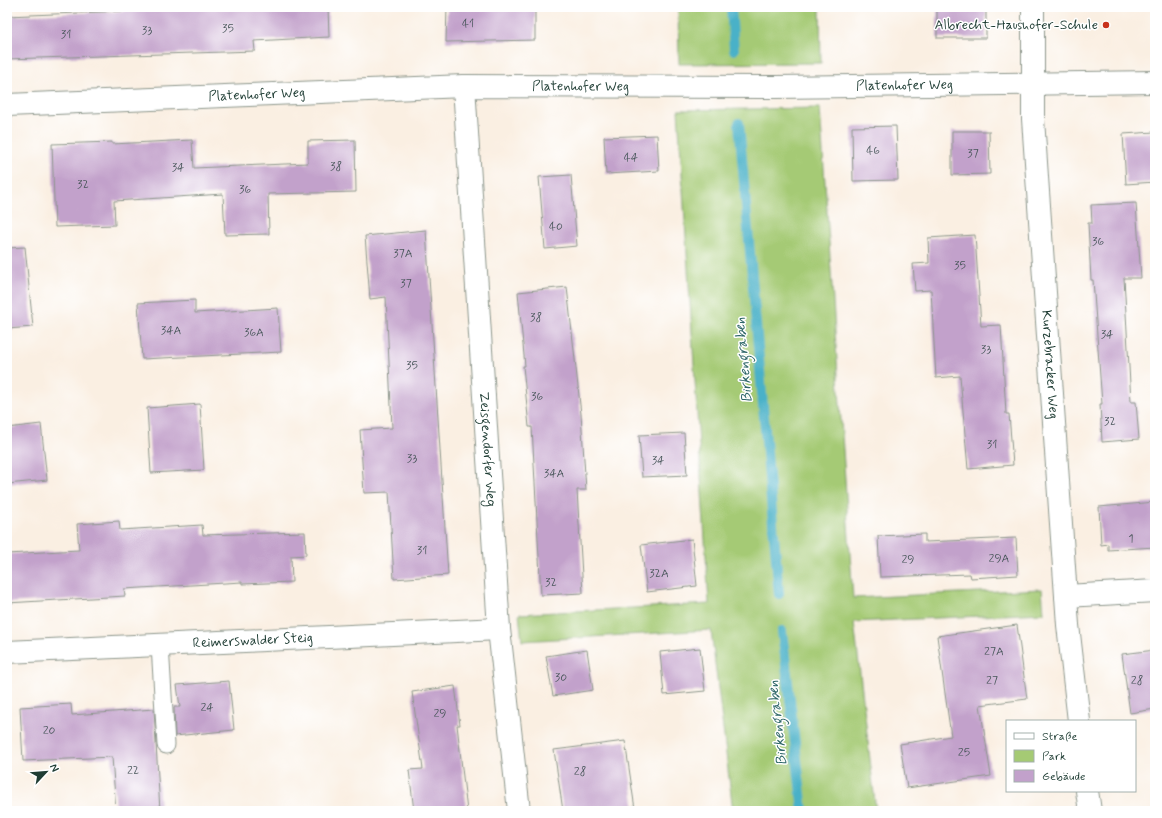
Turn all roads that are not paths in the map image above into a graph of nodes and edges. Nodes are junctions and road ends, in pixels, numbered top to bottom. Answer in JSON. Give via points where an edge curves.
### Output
{"nodes":[{"id":1,"x":1033,"y":7,"type":"edge"},
{"id":2,"x":1034,"y":82,"type":"junction"},
{"id":3,"x":1155,"y":82,"type":"edge"},
{"id":4,"x":464,"y":86,"type":"junction"},
{"id":5,"x":7,"y":105,"type":"edge"},
{"id":6,"x":1155,"y":591,"type":"edge"},
{"id":7,"x":1066,"y":596,"type":"junction"},
{"id":8,"x":499,"y":629,"type":"junction"},
{"id":9,"x":160,"y":645,"type":"junction"},
{"id":10,"x":7,"y":652,"type":"edge"},
{"id":11,"x":1079,"y":720,"type":"edge"},
{"id":12,"x":166,"y":745,"type":"dead end"},
{"id":13,"x":1088,"y":792,"type":"edge"},
{"id":14,"x":520,"y":811,"type":"edge"},
{"id":15,"x":1090,"y":811,"type":"edge"}],
"edges":[{"from":1,"to":2,"type":"street","name":"Kurzebracker Weg"},
{"from":2,"to":3,"type":"street","name":"Platenhofer Weg"},
{"from":2,"to":4,"type":"street","name":"Platenhofer Weg","via":[[776,87]]},
{"from":2,"to":7,"type":"street","name":"Kurzebracker Weg","via":[[1033,119]]},
{"from":4,"to":5,"type":"street","name":"Platenhofer Weg"},
{"from":4,"to":8,"type":"street","name":"Zeisgendorfer Weg"},
{"from":6,"to":7,"type":"street"},
{"from":7,"to":11,"type":"street","name":"Kurzebracker Weg"},
{"from":8,"to":9,"type":"street","name":"Reimerswalder Steig"},
{"from":8,"to":14,"type":"street","name":"Zeisgendorfer Weg"},
{"from":9,"to":10,"type":"street","name":"Reimerswalder Steig"},
{"from":9,"to":12,"type":"lane"},
{"from":13,"to":15,"type":"street"}]}
